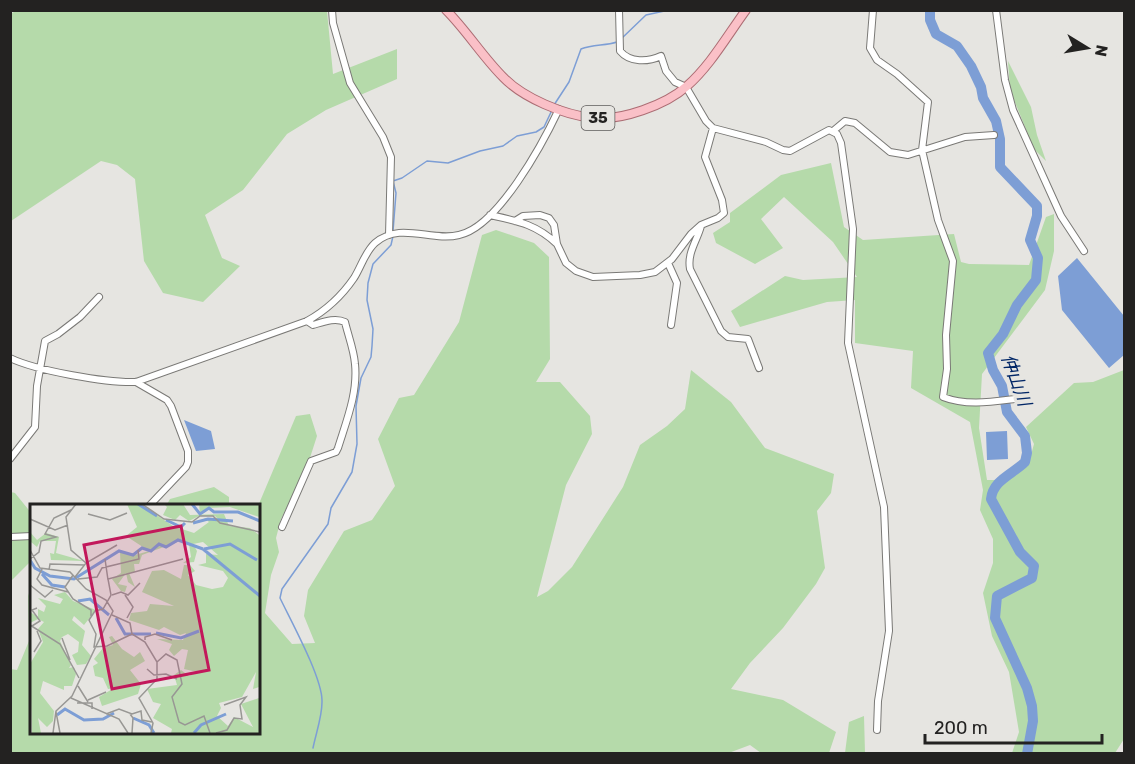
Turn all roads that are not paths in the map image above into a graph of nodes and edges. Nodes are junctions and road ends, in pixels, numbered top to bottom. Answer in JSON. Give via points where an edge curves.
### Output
{"nodes":[{"id":1,"x":332,"y":10,"type":"edge"},
{"id":2,"x":446,"y":10,"type":"edge"},
{"id":3,"x":619,"y":10,"type":"edge"},
{"id":4,"x":746,"y":10,"type":"edge"},
{"id":5,"x":873,"y":10,"type":"edge"},
{"id":6,"x":996,"y":10,"type":"edge"},
{"id":7,"x":686,"y":87,"type":"junction"},
{"id":8,"x":559,"y":109,"type":"junction"},
{"id":9,"x":713,"y":128,"type":"junction"},
{"id":10,"x":833,"y":131,"type":"junction"},
{"id":11,"x":994,"y":135,"type":"dead end"},
{"id":12,"x":922,"y":150,"type":"junction"},
{"id":13,"x":490,"y":215,"type":"junction"},
{"id":14,"x":515,"y":220,"type":"junction"},
{"id":15,"x":701,"y":225,"type":"junction"},
{"id":16,"x":388,"y":235,"type":"junction"},
{"id":17,"x":557,"y":244,"type":"junction"},
{"id":18,"x":1084,"y":251,"type":"dead end"},
{"id":19,"x":668,"y":263,"type":"junction"},
{"id":20,"x":99,"y":297,"type":"dead end"},
{"id":21,"x":308,"y":321,"type":"junction"},
{"id":22,"x":671,"y":325,"type":"dead end"},
{"id":23,"x":10,"y":358,"type":"edge"},
{"id":24,"x":40,"y":368,"type":"junction"},
{"id":25,"x":759,"y":368,"type":"dead end"},
{"id":26,"x":136,"y":382,"type":"junction"},
{"id":27,"x":1014,"y":399,"type":"dead end"},
{"id":28,"x":10,"y":459,"type":"edge"},
{"id":29,"x":150,"y":504,"type":"edge"},
{"id":30,"x":282,"y":527,"type":"dead end"},
{"id":31,"x":30,"y":536,"type":"edge"},
{"id":32,"x":10,"y":537,"type":"edge"},
{"id":33,"x":877,"y":730,"type":"dead end"}],
"edges":[{"from":1,"to":16,"type":"street","via":[[350,83],[383,137],[391,158]]},
{"from":2,"to":8,"type":"main road","number":"35","via":[[503,78],[525,94]]},
{"from":3,"to":7,"type":"street","via":[[620,51],[624,56],[650,61],[661,56],[666,71]]},
{"from":4,"to":7,"type":"main road","number":"35"},
{"from":5,"to":12,"type":"street","via":[[870,48],[877,60],[928,102]]},
{"from":6,"to":18,"type":"street","via":[[1012,110],[1061,216]]},
{"from":7,"to":8,"type":"main road","number":"35","via":[[635,113],[609,118],[592,118]]},
{"from":7,"to":9,"type":"street"},
{"from":8,"to":13,"type":"street","via":[[523,176]]},
{"from":9,"to":10,"type":"street","via":[[790,151],[822,132]]},
{"from":9,"to":15,"type":"street","via":[[705,157],[724,213]]},
{"from":10,"to":12,"type":"street","via":[[845,120],[855,123],[890,152],[908,155]]},
{"from":10,"to":33,"type":"street","via":[[841,143],[854,229],[848,343],[884,507],[889,631]]},
{"from":11,"to":12,"type":"street","via":[[965,137]]},
{"from":12,"to":27,"type":"street","via":[[952,261],[943,397],[986,403]]},
{"from":13,"to":14,"type":"street"},
{"from":13,"to":16,"type":"street","via":[[458,236],[406,232]]},
{"from":14,"to":17,"type":"street","via":[[542,231]]},
{"from":14,"to":17,"type":"street","via":[[523,216],[549,218]]},
{"from":15,"to":19,"type":"street"},
{"from":15,"to":25,"type":"street","via":[[691,250],[690,269],[721,331],[728,337],[748,339]]},
{"from":16,"to":21,"type":"street","via":[[374,244],[338,299]]},
{"from":17,"to":19,"type":"street","via":[[570,267],[593,277],[649,274]]},
{"from":19,"to":22,"type":"street","via":[[677,283]]},
{"from":20,"to":24,"type":"street","via":[[80,317],[45,341]]},
{"from":21,"to":26,"type":"street"},
{"from":21,"to":30,"type":"street","via":[[313,325],[345,322],[355,364],[353,391],[336,452],[311,461]]},
{"from":23,"to":24,"type":"street"},
{"from":24,"to":26,"type":"street","via":[[118,383]]},
{"from":24,"to":28,"type":"street","via":[[35,427]]},
{"from":26,"to":29,"type":"street","via":[[167,400],[188,451],[186,467]]},
{"from":31,"to":32,"type":"street"}]}
